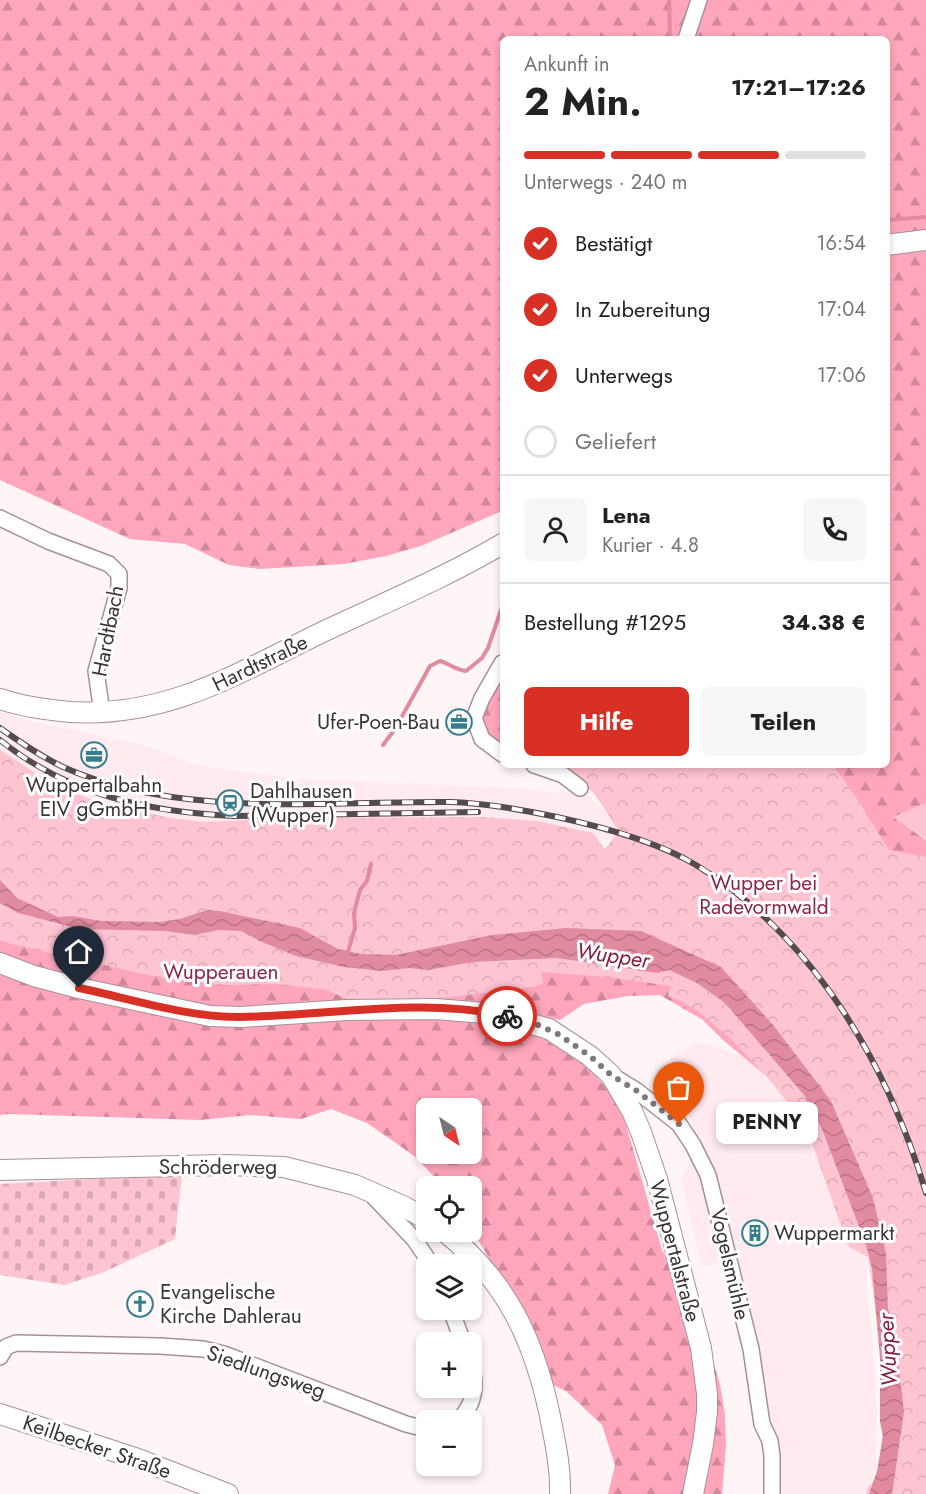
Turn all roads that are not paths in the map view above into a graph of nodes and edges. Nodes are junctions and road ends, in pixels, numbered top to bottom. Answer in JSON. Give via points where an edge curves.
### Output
{"nodes":[{"id":1,"x":699,"y":0,"type":"edge"},
{"id":2,"x":687,"y":36,"type":"edge"},
{"id":3,"x":926,"y":240,"type":"edge"},
{"id":4,"x":890,"y":244,"type":"edge"},
{"id":5,"x":0,"y":518,"type":"edge"},
{"id":6,"x":500,"y":545,"type":"edge"},
{"id":7,"x":500,"y":667,"type":"edge"},
{"id":8,"x":0,"y":699,"type":"edge"},
{"id":9,"x":102,"y":713,"type":"junction"},
{"id":10,"x":500,"y":752,"type":"edge"},
{"id":11,"x":543,"y":768,"type":"edge"},
{"id":12,"x":580,"y":788,"type":"dead end"},
{"id":13,"x":0,"y":963,"type":"edge"},
{"id":14,"x":611,"y":1075,"type":"junction"},
{"id":15,"x":0,"y":1170,"type":"edge"},
{"id":16,"x":368,"y":1190,"type":"junction"},
{"id":17,"x":416,"y":1212,"type":"edge"},
{"id":18,"x":456,"y":1242,"type":"edge"},
{"id":19,"x":424,"y":1254,"type":"edge"},
{"id":20,"x":0,"y":1357,"type":"edge"},
{"id":21,"x":0,"y":1414,"type":"edge"},
{"id":22,"x":416,"y":1426,"type":"edge"},
{"id":23,"x":228,"y":1494,"type":"edge"},
{"id":24,"x":560,"y":1494,"type":"edge"},
{"id":25,"x":693,"y":1494,"type":"edge"},
{"id":26,"x":772,"y":1494,"type":"edge"}],
"edges":[{"from":1,"to":2,"type":"street"},
{"from":3,"to":4,"type":"main road"},
{"from":5,"to":9,"type":"street","name":"Hardtbach","via":[[109,564],[118,573],[119,588],[96,671]]},
{"from":6,"to":9,"type":"main road","name":"Hardtstraße","via":[[202,690],[153,706]]},
{"from":7,"to":10,"type":"street","via":[[474,718],[482,738]]},
{"from":8,"to":9,"type":"main road","name":"Hardtstraße","via":[[54,711]]},
{"from":11,"to":12,"type":"street","via":[[563,775]]},
{"from":13,"to":14,"type":"main road","name":"Wuppertalstraße","via":[[79,988],[210,1016],[436,1009],[497,1014],[549,1029]]},
{"from":14,"to":25,"type":"main road","name":"Wuppertalstraße","via":[[632,1111],[657,1179],[701,1348],[707,1394]]},
{"from":14,"to":26,"type":"street","name":"Vogelsmühle","via":[[679,1124],[708,1175],[751,1349],[762,1424],[770,1441]]},
{"from":15,"to":16,"type":"main road","name":"Schröderweg","via":[[255,1165],[304,1171]]},
{"from":16,"to":17,"type":"main road","name":"Schröderweg"},
{"from":16,"to":19,"type":"street"},
{"from":18,"to":24,"type":"main road","via":[[491,1276],[527,1337],[544,1389]]},
{"from":20,"to":22,"type":"street","name":"Siedlungsweg","via":[[6,1347],[16,1342],[203,1349]]},
{"from":21,"to":23,"type":"main road","name":"Keilbecker Straße","via":[[138,1459]]}]}
